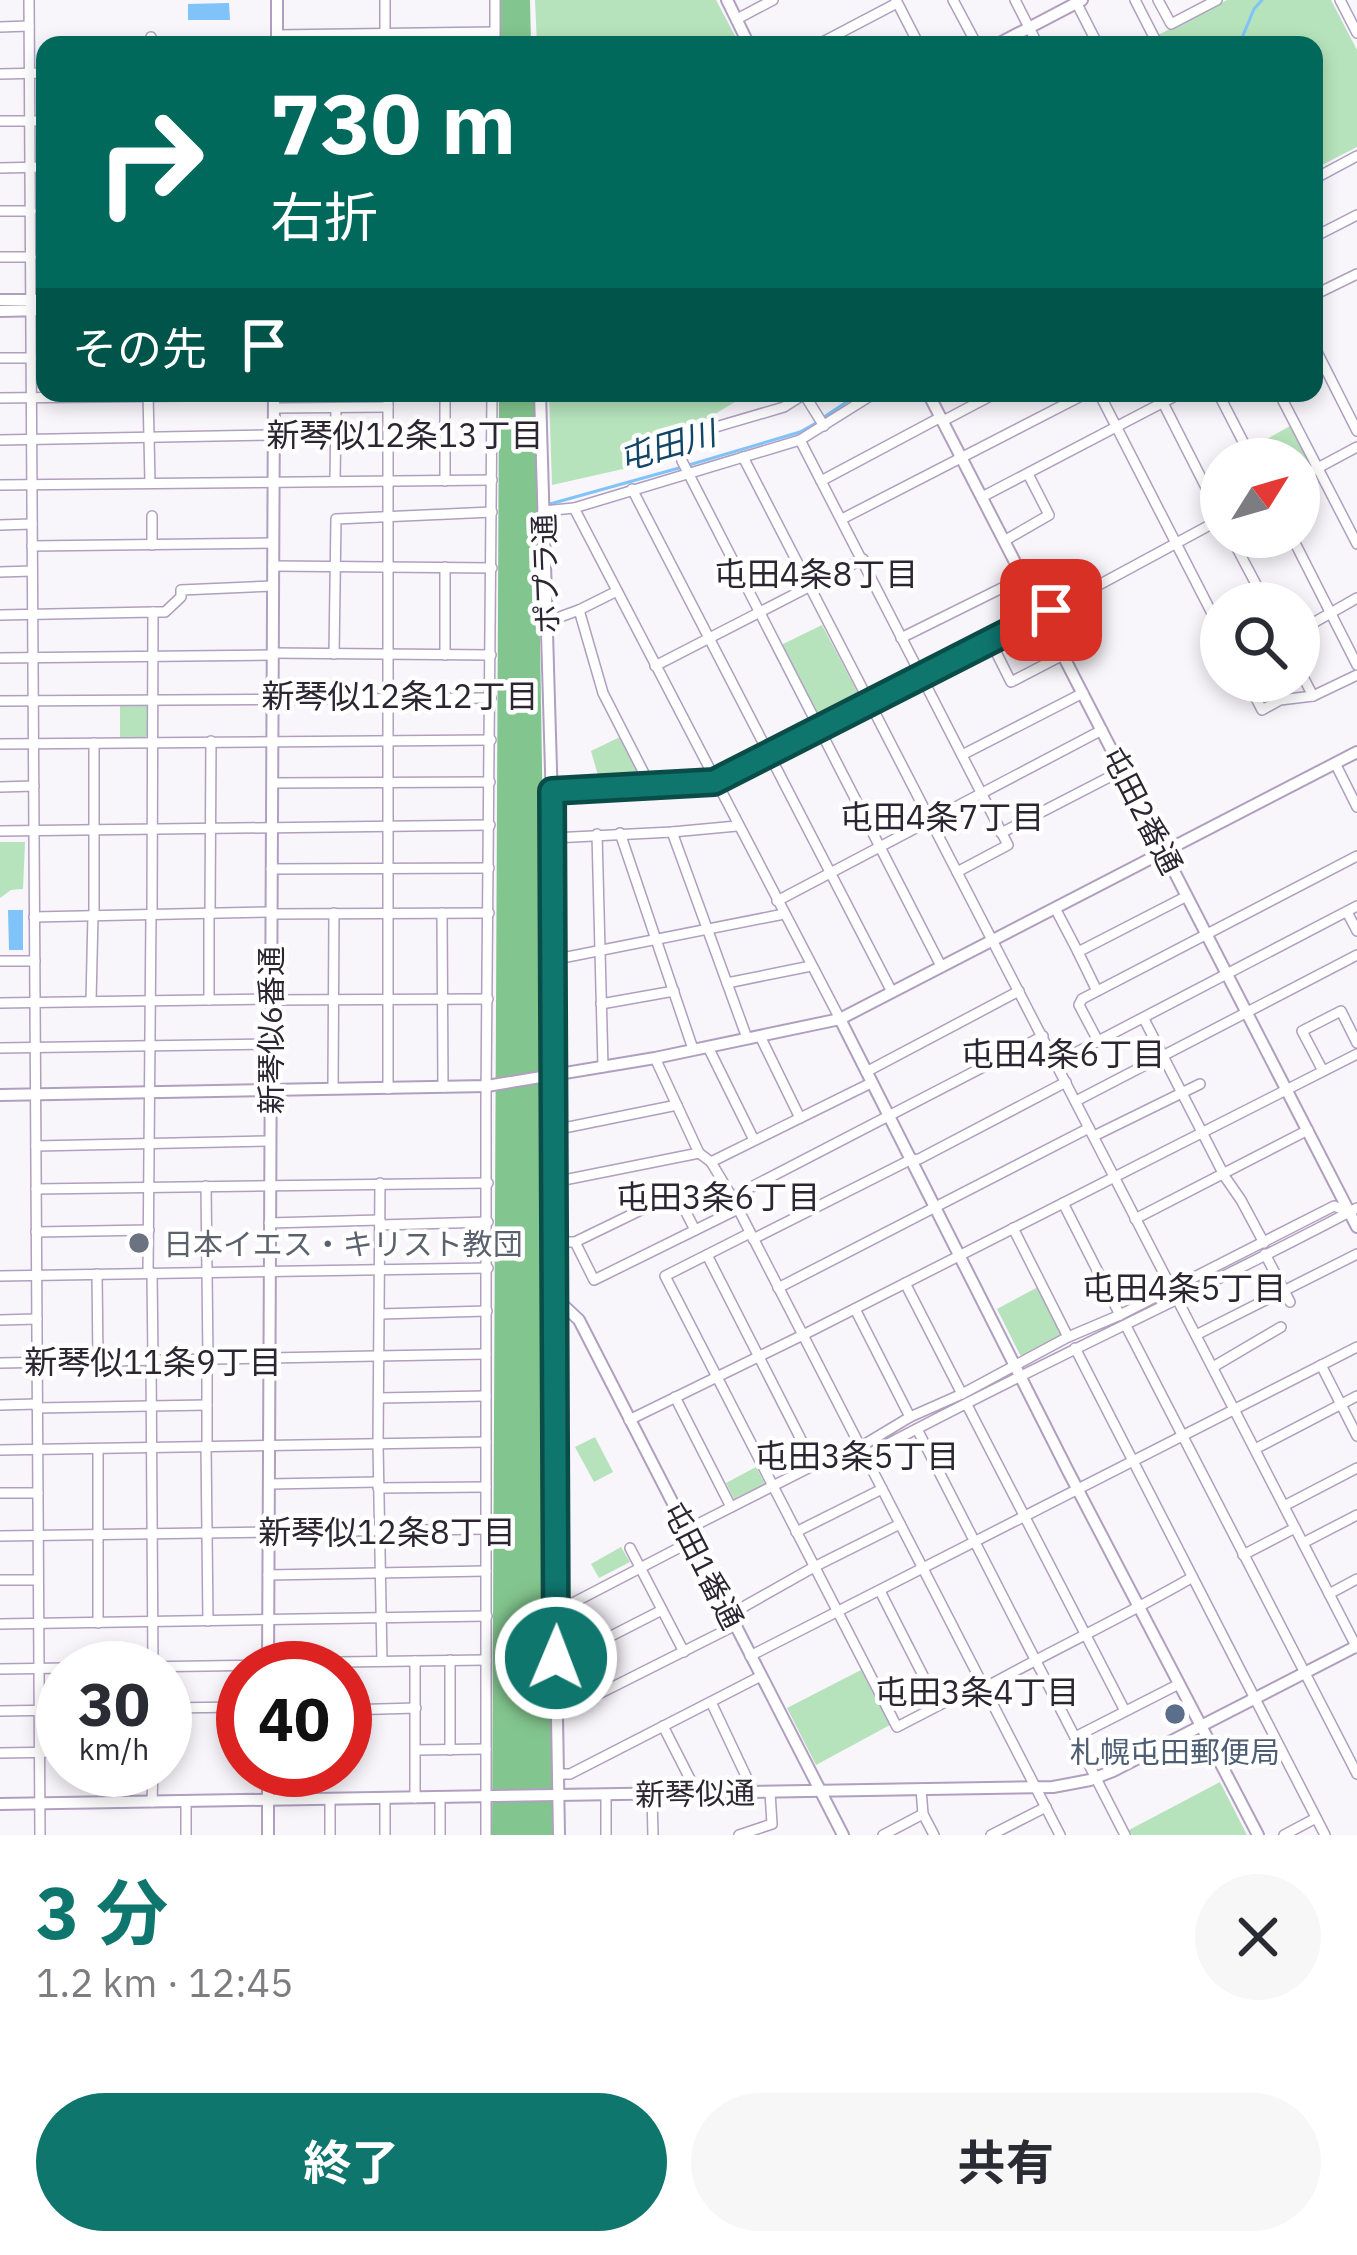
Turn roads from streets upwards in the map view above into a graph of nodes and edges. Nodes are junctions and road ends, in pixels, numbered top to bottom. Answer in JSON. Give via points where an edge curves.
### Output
{"nodes":[{"id":1,"x":29,"y":0,"type":"edge"},
{"id":2,"x":277,"y":0,"type":"edge"},
{"id":3,"x":386,"y":0,"type":"edge"},
{"id":4,"x":495,"y":0,"type":"edge"},
{"id":5,"x":727,"y":0,"type":"edge"},
{"id":6,"x":773,"y":0,"type":"edge"},
{"id":7,"x":953,"y":0,"type":"edge"},
{"id":8,"x":1015,"y":0,"type":"edge"},
{"id":9,"x":1135,"y":0,"type":"edge"},
{"id":10,"x":1159,"y":0,"type":"edge"},
{"id":11,"x":1217,"y":0,"type":"edge"},
{"id":12,"x":1340,"y":0,"type":"edge"},
{"id":13,"x":1078,"y":1,"type":"edge"},
{"id":14,"x":896,"y":2,"type":"edge"},
{"id":15,"x":737,"y":19,"type":"junction"},
{"id":16,"x":29,"y":26,"type":"junction"},
{"id":17,"x":0,"y":27,"type":"edge"},
{"id":18,"x":1029,"y":27,"type":"junction"},
{"id":19,"x":494,"y":32,"type":"junction"},
{"id":20,"x":1357,"y":33,"type":"edge"},
{"id":21,"x":277,"y":36,"type":"edge"},
{"id":22,"x":385,"y":36,"type":"edge"},
{"id":23,"x":432,"y":36,"type":"edge"},
{"id":24,"x":494,"y":36,"type":"edge"},
{"id":25,"x":745,"y":36,"type":"edge"},
{"id":26,"x":834,"y":36,"type":"edge"},
{"id":27,"x":914,"y":36,"type":"edge"},
{"id":28,"x":972,"y":36,"type":"edge"},
{"id":29,"x":1012,"y":36,"type":"edge"},
{"id":30,"x":1034,"y":36,"type":"edge"},
{"id":31,"x":1094,"y":36,"type":"edge"},
{"id":32,"x":1153,"y":36,"type":"edge"},
{"id":33,"x":30,"y":73,"type":"junction"},
{"id":34,"x":36,"y":73,"type":"edge"},
{"id":35,"x":0,"y":74,"type":"edge"},
{"id":36,"x":0,"y":121,"type":"edge"},
{"id":37,"x":30,"y":121,"type":"junction"},
{"id":38,"x":36,"y":121,"type":"edge"},
{"id":39,"x":1357,"y":157,"type":"edge"},
{"id":40,"x":30,"y":167,"type":"junction"},
{"id":41,"x":36,"y":167,"type":"edge"},
{"id":42,"x":0,"y":168,"type":"edge"},
{"id":43,"x":1323,"y":174,"type":"edge"},
{"id":44,"x":31,"y":210,"type":"junction"},
{"id":45,"x":36,"y":210,"type":"edge"},
{"id":46,"x":0,"y":211,"type":"edge"},
{"id":47,"x":1357,"y":215,"type":"edge"},
{"id":48,"x":1323,"y":232,"type":"edge"},
{"id":49,"x":36,"y":253,"type":"edge"},
{"id":50,"x":31,"y":254,"type":"junction"},
{"id":51,"x":0,"y":257,"type":"edge"},
{"id":52,"x":1357,"y":274,"type":"edge"},
{"id":53,"x":36,"y":290,"type":"edge"},
{"id":54,"x":1323,"y":291,"type":"edge"},
{"id":55,"x":0,"y":300,"type":"edge"},
{"id":56,"x":36,"y":305,"type":"edge"},
{"id":57,"x":36,"y":305,"type":"edge"},
{"id":58,"x":0,"y":310,"type":"edge"},
{"id":59,"x":36,"y":323,"type":"edge"},
{"id":60,"x":0,"y":358,"type":"edge"},
{"id":61,"x":32,"y":358,"type":"junction"},
{"id":62,"x":36,"y":358,"type":"edge"},
{"id":63,"x":1323,"y":364,"type":"edge"},
{"id":64,"x":0,"y":398,"type":"edge"},
{"id":65,"x":32,"y":398,"type":"junction"},
{"id":66,"x":36,"y":398,"type":"edge"},
{"id":67,"x":148,"y":402,"type":"edge"},
{"id":68,"x":274,"y":402,"type":"edge"},
{"id":69,"x":299,"y":402,"type":"edge"},
{"id":70,"x":388,"y":402,"type":"edge"},
{"id":71,"x":445,"y":402,"type":"edge"},
{"id":72,"x":492,"y":402,"type":"edge"},
{"id":73,"x":540,"y":402,"type":"edge"},
{"id":74,"x":792,"y":402,"type":"edge"},
{"id":75,"x":810,"y":402,"type":"edge"},
{"id":76,"x":858,"y":402,"type":"edge"},
{"id":77,"x":933,"y":402,"type":"edge"},
{"id":78,"x":978,"y":402,"type":"edge"},
{"id":79,"x":1070,"y":402,"type":"edge"},
{"id":80,"x":1104,"y":402,"type":"edge"},
{"id":81,"x":1154,"y":402,"type":"edge"},
{"id":82,"x":1162,"y":402,"type":"edge"},
{"id":83,"x":1223,"y":402,"type":"edge"},
{"id":84,"x":1285,"y":402,"type":"edge"},
{"id":85,"x":388,"y":407,"type":"junction"},
{"id":86,"x":336,"y":408,"type":"junction"},
{"id":87,"x":942,"y":419,"type":"junction"},
{"id":88,"x":821,"y":421,"type":"junction"},
{"id":89,"x":1116,"y":426,"type":"junction"},
{"id":90,"x":1357,"y":430,"type":"edge"},
{"id":91,"x":274,"y":435,"type":"junction"},
{"id":92,"x":149,"y":437,"type":"junction"},
{"id":93,"x":1241,"y":438,"type":"edge"},
{"id":94,"x":1303,"y":438,"type":"edge"},
{"id":95,"x":0,"y":440,"type":"edge"},
{"id":96,"x":32,"y":440,"type":"junction"},
{"id":97,"x":800,"y":440,"type":"junction"},
{"id":98,"x":1357,"y":447,"type":"edge"},
{"id":99,"x":743,"y":457,"type":"junction"},
{"id":100,"x":962,"y":458,"type":"junction"},
{"id":101,"x":1320,"y":467,"type":"edge"},
{"id":102,"x":1320,"y":472,"type":"edge"},
{"id":103,"x":686,"y":473,"type":"junction"},
{"id":104,"x":1028,"y":474,"type":"junction"},
{"id":105,"x":1200,"y":477,"type":"edge"},
{"id":106,"x":492,"y":480,"type":"junction"},
{"id":107,"x":274,"y":481,"type":"junction"},
{"id":108,"x":334,"y":481,"type":"junction"},
{"id":109,"x":445,"y":481,"type":"junction"},
{"id":110,"x":821,"y":481,"type":"junction"},
{"id":111,"x":150,"y":482,"type":"junction"},
{"id":112,"x":388,"y":482,"type":"junction"},
{"id":113,"x":0,"y":485,"type":"edge"},
{"id":114,"x":32,"y":485,"type":"junction"},
{"id":115,"x":632,"y":489,"type":"junction"},
{"id":116,"x":982,"y":497,"type":"junction"},
{"id":117,"x":574,"y":508,"type":"junction"},
{"id":118,"x":542,"y":511,"type":"junction"},
{"id":119,"x":492,"y":512,"type":"junction"},
{"id":120,"x":152,"y":516,"type":"dead end"},
{"id":121,"x":389,"y":516,"type":"junction"},
{"id":122,"x":842,"y":519,"type":"junction"},
{"id":123,"x":32,"y":524,"type":"junction"},
{"id":124,"x":0,"y":525,"type":"edge"},
{"id":125,"x":1200,"y":530,"type":"edge"},
{"id":126,"x":1004,"y":541,"type":"junction"},
{"id":127,"x":273,"y":543,"type":"junction"},
{"id":128,"x":1176,"y":543,"type":"junction"},
{"id":129,"x":152,"y":544,"type":"junction"},
{"id":130,"x":1357,"y":544,"type":"edge"},
{"id":131,"x":32,"y":547,"type":"junction"},
{"id":132,"x":1303,"y":558,"type":"edge"},
{"id":133,"x":863,"y":559,"type":"junction"},
{"id":134,"x":273,"y":566,"type":"junction"},
{"id":135,"x":335,"y":567,"type":"junction"},
{"id":136,"x":390,"y":567,"type":"junction"},
{"id":137,"x":445,"y":567,"type":"junction"},
{"id":138,"x":492,"y":568,"type":"junction"},
{"id":139,"x":32,"y":571,"type":"junction"},
{"id":140,"x":0,"y":572,"type":"edge"},
{"id":141,"x":1024,"y":578,"type":"junction"},
{"id":142,"x":273,"y":586,"type":"junction"},
{"id":143,"x":811,"y":586,"type":"junction"},
{"id":144,"x":1200,"y":590,"type":"edge"},
{"id":145,"x":616,"y":591,"type":"junction"},
{"id":146,"x":1357,"y":598,"type":"edge"},
{"id":147,"x":579,"y":610,"type":"junction"},
{"id":148,"x":154,"y":612,"type":"junction"},
{"id":149,"x":759,"y":612,"type":"junction"},
{"id":150,"x":1042,"y":614,"type":"junction"},
{"id":151,"x":1331,"y":614,"type":"junction"},
{"id":152,"x":0,"y":615,"type":"edge"},
{"id":153,"x":33,"y":615,"type":"junction"},
{"id":154,"x":1320,"y":620,"type":"edge"},
{"id":155,"x":546,"y":622,"type":"junction"},
{"id":156,"x":709,"y":638,"type":"junction"},
{"id":157,"x":901,"y":638,"type":"junction"},
{"id":158,"x":990,"y":640,"type":"junction"},
{"id":159,"x":272,"y":654,"type":"junction"},
{"id":160,"x":334,"y":654,"type":"junction"},
{"id":161,"x":389,"y":655,"type":"junction"},
{"id":162,"x":445,"y":655,"type":"junction"},
{"id":163,"x":491,"y":655,"type":"junction"},
{"id":164,"x":1063,"y":655,"type":"junction"},
{"id":165,"x":154,"y":656,"type":"junction"},
{"id":166,"x":0,"y":658,"type":"edge"},
{"id":167,"x":33,"y":658,"type":"junction"},
{"id":168,"x":1357,"y":665,"type":"edge"},
{"id":169,"x":655,"y":666,"type":"junction"},
{"id":170,"x":1357,"y":675,"type":"edge"},
{"id":171,"x":921,"y":677,"type":"junction"},
{"id":172,"x":1083,"y":693,"type":"junction"},
{"id":173,"x":1320,"y":694,"type":"edge"},
{"id":174,"x":272,"y":698,"type":"junction"},
{"id":175,"x":389,"y":698,"type":"junction"},
{"id":176,"x":491,"y":698,"type":"junction"},
{"id":177,"x":33,"y":700,"type":"junction"},
{"id":178,"x":154,"y":700,"type":"junction"},
{"id":179,"x":0,"y":701,"type":"edge"},
{"id":180,"x":870,"y":704,"type":"junction"},
{"id":181,"x":819,"y":730,"type":"junction"},
{"id":182,"x":1102,"y":730,"type":"junction"},
{"id":183,"x":388,"y":740,"type":"junction"},
{"id":184,"x":490,"y":740,"type":"junction"},
{"id":185,"x":211,"y":741,"type":"junction"},
{"id":186,"x":272,"y":741,"type":"junction"},
{"id":187,"x":153,"y":742,"type":"junction"},
{"id":188,"x":94,"y":743,"type":"junction"},
{"id":189,"x":0,"y":744,"type":"edge"},
{"id":190,"x":33,"y":744,"type":"junction"},
{"id":191,"x":1357,"y":752,"type":"edge"},
{"id":192,"x":962,"y":755,"type":"junction"},
{"id":193,"x":769,"y":756,"type":"junction"},
{"id":194,"x":1335,"y":763,"type":"junction"},
{"id":195,"x":1123,"y":770,"type":"junction"},
{"id":196,"x":388,"y":782,"type":"junction"},
{"id":197,"x":490,"y":782,"type":"junction"},
{"id":198,"x":714,"y":782,"type":"junction"},
{"id":199,"x":272,"y":783,"type":"junction"},
{"id":200,"x":650,"y":784,"type":"junction"},
{"id":201,"x":34,"y":786,"type":"junction"},
{"id":202,"x":0,"y":787,"type":"edge"},
{"id":203,"x":552,"y":791,"type":"junction"},
{"id":204,"x":982,"y":793,"type":"junction"},
{"id":205,"x":1357,"y":807,"type":"edge"},
{"id":206,"x":931,"y":821,"type":"junction"},
{"id":207,"x":388,"y":825,"type":"junction"},
{"id":208,"x":490,"y":825,"type":"junction"},
{"id":209,"x":737,"y":826,"type":"junction"},
{"id":210,"x":271,"y":827,"type":"junction"},
{"id":211,"x":211,"y":828,"type":"junction"},
{"id":212,"x":94,"y":829,"type":"junction"},
{"id":213,"x":153,"y":829,"type":"junction"},
{"id":214,"x":0,"y":830,"type":"edge"},
{"id":215,"x":34,"y":830,"type":"junction"},
{"id":216,"x":673,"y":832,"type":"junction"},
{"id":217,"x":620,"y":833,"type":"junction"},
{"id":218,"x":1001,"y":833,"type":"junction"},
{"id":219,"x":597,"y":834,"type":"junction"},
{"id":220,"x":553,"y":838,"type":"junction"},
{"id":221,"x":880,"y":848,"type":"junction"},
{"id":222,"x":1165,"y":851,"type":"junction"},
{"id":223,"x":1357,"y":856,"type":"edge"},
{"id":224,"x":388,"y":868,"type":"junction"},
{"id":225,"x":489,"y":868,"type":"junction"},
{"id":226,"x":271,"y":869,"type":"junction"},
{"id":227,"x":957,"y":872,"type":"junction"},
{"id":228,"x":830,"y":873,"type":"junction"},
{"id":229,"x":1187,"y":896,"type":"junction"},
{"id":230,"x":777,"y":901,"type":"junction"},
{"id":231,"x":1055,"y":908,"type":"junction"},
{"id":232,"x":1352,"y":909,"type":"edge"},
{"id":233,"x":271,"y":913,"type":"junction"},
{"id":234,"x":334,"y":913,"type":"junction"},
{"id":235,"x":387,"y":913,"type":"junction"},
{"id":236,"x":442,"y":913,"type":"junction"},
{"id":237,"x":489,"y":913,"type":"junction"},
{"id":238,"x":151,"y":914,"type":"junction"},
{"id":239,"x":210,"y":914,"type":"junction"},
{"id":240,"x":784,"y":914,"type":"junction"},
{"id":241,"x":93,"y":915,"type":"junction"},
{"id":242,"x":34,"y":916,"type":"junction"},
{"id":243,"x":708,"y":930,"type":"junction"},
{"id":244,"x":1357,"y":931,"type":"edge"},
{"id":245,"x":1208,"y":935,"type":"junction"},
{"id":246,"x":655,"y":940,"type":"junction"},
{"id":247,"x":992,"y":940,"type":"junction"},
{"id":248,"x":600,"y":950,"type":"junction"},
{"id":249,"x":1078,"y":952,"type":"junction"},
{"id":250,"x":1357,"y":955,"type":"edge"},
{"id":251,"x":552,"y":960,"type":"junction"},
{"id":252,"x":34,"y":961,"type":"junction"},
{"id":253,"x":0,"y":962,"type":"edge"},
{"id":254,"x":811,"y":966,"type":"junction"},
{"id":255,"x":941,"y":966,"type":"junction"},
{"id":256,"x":1228,"y":974,"type":"junction"},
{"id":257,"x":728,"y":983,"type":"junction"},
{"id":258,"x":674,"y":991,"type":"junction"},
{"id":259,"x":1097,"y":991,"type":"junction"},
{"id":260,"x":892,"y":992,"type":"junction"},
{"id":261,"x":1019,"y":992,"type":"junction"},
{"id":262,"x":488,"y":999,"type":"junction"},
{"id":263,"x":209,"y":1000,"type":"junction"},
{"id":264,"x":270,"y":1000,"type":"junction"},
{"id":265,"x":333,"y":1000,"type":"junction"},
{"id":266,"x":388,"y":1000,"type":"junction"},
{"id":267,"x":443,"y":1000,"type":"junction"},
{"id":268,"x":92,"y":1001,"type":"junction"},
{"id":269,"x":150,"y":1001,"type":"junction"},
{"id":270,"x":35,"y":1002,"type":"junction"},
{"id":271,"x":0,"y":1003,"type":"edge"},
{"id":272,"x":601,"y":1004,"type":"junction"},
{"id":273,"x":1248,"y":1012,"type":"junction"},
{"id":274,"x":840,"y":1019,"type":"junction"},
{"id":275,"x":1144,"y":1019,"type":"junction"},
{"id":276,"x":1042,"y":1036,"type":"junction"},
{"id":277,"x":754,"y":1037,"type":"junction"},
{"id":278,"x":1098,"y":1041,"type":"junction"},
{"id":279,"x":1357,"y":1043,"type":"edge"},
{"id":280,"x":270,"y":1044,"type":"junction"},
{"id":281,"x":150,"y":1046,"type":"junction"},
{"id":282,"x":708,"y":1047,"type":"junction"},
{"id":283,"x":0,"y":1048,"type":"edge"},
{"id":284,"x":35,"y":1048,"type":"junction"},
{"id":285,"x":693,"y":1049,"type":"junction"},
{"id":286,"x":1357,"y":1054,"type":"edge"},
{"id":287,"x":655,"y":1058,"type":"junction"},
{"id":288,"x":1163,"y":1058,"type":"junction"},
{"id":289,"x":1056,"y":1063,"type":"junction"},
{"id":290,"x":603,"y":1067,"type":"junction"},
{"id":291,"x":1322,"y":1071,"type":"junction"},
{"id":292,"x":554,"y":1076,"type":"junction"},
{"id":293,"x":869,"y":1077,"type":"junction"},
{"id":294,"x":1066,"y":1082,"type":"junction"},
{"id":295,"x":1199,"y":1084,"type":"dead end"},
{"id":296,"x":487,"y":1086,"type":"junction"},
{"id":297,"x":443,"y":1087,"type":"junction"},
{"id":298,"x":333,"y":1088,"type":"junction"},
{"id":299,"x":388,"y":1089,"type":"junction"},
{"id":300,"x":1287,"y":1089,"type":"junction"},
{"id":301,"x":270,"y":1090,"type":"junction"},
{"id":302,"x":150,"y":1093,"type":"junction"},
{"id":303,"x":1182,"y":1093,"type":"junction"},
{"id":304,"x":35,"y":1094,"type":"junction"},
{"id":305,"x":0,"y":1095,"type":"edge"},
{"id":306,"x":1076,"y":1101,"type":"junction"},
{"id":307,"x":677,"y":1106,"type":"junction"},
{"id":308,"x":889,"y":1117,"type":"junction"},
{"id":309,"x":800,"y":1118,"type":"junction"},
{"id":310,"x":554,"y":1130,"type":"junction"},
{"id":311,"x":1308,"y":1130,"type":"junction"},
{"id":312,"x":1092,"y":1132,"type":"junction"},
{"id":313,"x":1203,"y":1133,"type":"junction"},
{"id":314,"x":754,"y":1140,"type":"junction"},
{"id":315,"x":269,"y":1141,"type":"junction"},
{"id":316,"x":149,"y":1144,"type":"junction"},
{"id":317,"x":36,"y":1146,"type":"junction"},
{"id":318,"x":699,"y":1153,"type":"junction"},
{"id":319,"x":910,"y":1160,"type":"junction"},
{"id":320,"x":711,"y":1162,"type":"junction"},
{"id":321,"x":1222,"y":1173,"type":"junction"},
{"id":322,"x":1114,"y":1176,"type":"junction"},
{"id":323,"x":554,"y":1182,"type":"junction"},
{"id":324,"x":380,"y":1183,"type":"junction"},
{"id":325,"x":488,"y":1183,"type":"junction"},
{"id":326,"x":269,"y":1185,"type":"junction"},
{"id":327,"x":206,"y":1186,"type":"junction"},
{"id":328,"x":149,"y":1187,"type":"junction"},
{"id":329,"x":36,"y":1189,"type":"junction"},
{"id":330,"x":735,"y":1203,"type":"junction"},
{"id":331,"x":1063,"y":1203,"type":"junction"},
{"id":332,"x":935,"y":1207,"type":"junction"},
{"id":333,"x":1353,"y":1210,"type":"edge"},
{"id":334,"x":1135,"y":1219,"type":"junction"},
{"id":335,"x":380,"y":1222,"type":"junction"},
{"id":336,"x":488,"y":1222,"type":"junction"},
{"id":337,"x":269,"y":1223,"type":"junction"},
{"id":338,"x":1357,"y":1227,"type":"edge"},
{"id":339,"x":1012,"y":1228,"type":"junction"},
{"id":340,"x":149,"y":1230,"type":"junction"},
{"id":341,"x":695,"y":1230,"type":"junction"},
{"id":342,"x":36,"y":1232,"type":"junction"},
{"id":343,"x":751,"y":1236,"type":"junction"},
{"id":344,"x":554,"y":1242,"type":"junction"},
{"id":345,"x":575,"y":1242,"type":"junction"},
{"id":346,"x":1264,"y":1249,"type":"junction"},
{"id":347,"x":1357,"y":1254,"type":"edge"},
{"id":348,"x":959,"y":1255,"type":"junction"},
{"id":349,"x":706,"y":1256,"type":"junction"},
{"id":350,"x":488,"y":1268,"type":"junction"},
{"id":351,"x":380,"y":1270,"type":"junction"},
{"id":352,"x":269,"y":1272,"type":"junction"},
{"id":353,"x":150,"y":1273,"type":"junction"},
{"id":354,"x":206,"y":1273,"type":"junction"},
{"id":355,"x":97,"y":1274,"type":"junction"},
{"id":356,"x":37,"y":1275,"type":"junction"},
{"id":357,"x":0,"y":1276,"type":"edge"},
{"id":358,"x":905,"y":1283,"type":"junction"},
{"id":359,"x":778,"y":1288,"type":"junction"},
{"id":360,"x":1283,"y":1289,"type":"junction"},
{"id":361,"x":1174,"y":1293,"type":"junction"},
{"id":362,"x":1290,"y":1302,"type":"dead end"},
{"id":363,"x":556,"y":1305,"type":"junction"},
{"id":364,"x":854,"y":1309,"type":"junction"},
{"id":365,"x":487,"y":1311,"type":"junction"},
{"id":366,"x":380,"y":1314,"type":"junction"},
{"id":367,"x":37,"y":1319,"type":"junction"},
{"id":368,"x":0,"y":1320,"type":"edge"},
{"id":369,"x":1123,"y":1320,"type":"junction"},
{"id":370,"x":1280,"y":1327,"type":"dead end"},
{"id":371,"x":803,"y":1335,"type":"junction"},
{"id":372,"x":1196,"y":1335,"type":"junction"},
{"id":373,"x":1068,"y":1337,"type":"junction"},
{"id":374,"x":1357,"y":1347,"type":"edge"},
{"id":375,"x":1075,"y":1348,"type":"junction"},
{"id":376,"x":486,"y":1354,"type":"junction"},
{"id":377,"x":379,"y":1356,"type":"junction"},
{"id":378,"x":759,"y":1357,"type":"junction"},
{"id":379,"x":269,"y":1358,"type":"junction"},
{"id":380,"x":208,"y":1359,"type":"junction"},
{"id":381,"x":152,"y":1360,"type":"junction"},
{"id":382,"x":98,"y":1361,"type":"junction"},
{"id":383,"x":37,"y":1362,"type":"junction"},
{"id":384,"x":0,"y":1363,"type":"edge"},
{"id":385,"x":1321,"y":1365,"type":"junction"},
{"id":386,"x":1213,"y":1367,"type":"junction"},
{"id":387,"x":1018,"y":1372,"type":"junction"},
{"id":388,"x":717,"y":1377,"type":"junction"},
{"id":389,"x":486,"y":1396,"type":"junction"},
{"id":390,"x":1357,"y":1396,"type":"edge"},
{"id":391,"x":675,"y":1397,"type":"junction"},
{"id":392,"x":379,"y":1399,"type":"junction"},
{"id":393,"x":965,"y":1399,"type":"junction"},
{"id":394,"x":0,"y":1405,"type":"edge"},
{"id":395,"x":207,"y":1405,"type":"junction"},
{"id":396,"x":1341,"y":1405,"type":"junction"},
{"id":397,"x":37,"y":1406,"type":"junction"},
{"id":398,"x":152,"y":1406,"type":"junction"},
{"id":399,"x":1234,"y":1409,"type":"junction"},
{"id":400,"x":910,"y":1417,"type":"junction"},
{"id":401,"x":629,"y":1420,"type":"junction"},
{"id":402,"x":916,"y":1429,"type":"junction"},
{"id":403,"x":1182,"y":1436,"type":"junction"},
{"id":404,"x":1357,"y":1436,"type":"edge"},
{"id":405,"x":487,"y":1442,"type":"junction"},
{"id":406,"x":378,"y":1444,"type":"junction"},
{"id":407,"x":269,"y":1445,"type":"junction"},
{"id":408,"x":207,"y":1447,"type":"junction"},
{"id":409,"x":860,"y":1447,"type":"junction"},
{"id":410,"x":98,"y":1448,"type":"junction"},
{"id":411,"x":152,"y":1448,"type":"junction"},
{"id":412,"x":1255,"y":1449,"type":"junction"},
{"id":413,"x":0,"y":1450,"type":"edge"},
{"id":414,"x":38,"y":1450,"type":"junction"},
{"id":415,"x":1132,"y":1462,"type":"junction"},
{"id":416,"x":814,"y":1465,"type":"junction"},
{"id":417,"x":1357,"y":1468,"type":"edge"},
{"id":418,"x":268,"y":1484,"type":"junction"},
{"id":419,"x":378,"y":1485,"type":"junction"},
{"id":420,"x":772,"y":1486,"type":"junction"},
{"id":421,"x":486,"y":1487,"type":"junction"},
{"id":422,"x":882,"y":1489,"type":"junction"},
{"id":423,"x":1079,"y":1489,"type":"junction"},
{"id":424,"x":38,"y":1492,"type":"junction"},
{"id":425,"x":0,"y":1493,"type":"edge"},
{"id":426,"x":1284,"y":1506,"type":"junction"},
{"id":427,"x":731,"y":1508,"type":"junction"},
{"id":428,"x":1357,"y":1515,"type":"edge"},
{"id":429,"x":1025,"y":1517,"type":"junction"},
{"id":430,"x":900,"y":1524,"type":"junction"},
{"id":431,"x":486,"y":1528,"type":"junction"},
{"id":432,"x":1295,"y":1528,"type":"junction"},
{"id":433,"x":378,"y":1530,"type":"junction"},
{"id":434,"x":268,"y":1532,"type":"junction"},
{"id":435,"x":796,"y":1532,"type":"junction"},
{"id":436,"x":98,"y":1534,"type":"junction"},
{"id":437,"x":153,"y":1534,"type":"junction"},
{"id":438,"x":206,"y":1534,"type":"junction"},
{"id":439,"x":38,"y":1536,"type":"junction"},
{"id":440,"x":689,"y":1536,"type":"junction"},
{"id":441,"x":0,"y":1537,"type":"edge"},
{"id":442,"x":975,"y":1543,"type":"junction"},
{"id":443,"x":1303,"y":1543,"type":"junction"},
{"id":444,"x":630,"y":1548,"type":"dead end"},
{"id":445,"x":1244,"y":1555,"type":"junction"},
{"id":446,"x":814,"y":1567,"type":"junction"},
{"id":447,"x":641,"y":1569,"type":"junction"},
{"id":448,"x":923,"y":1569,"type":"junction"},
{"id":449,"x":486,"y":1571,"type":"junction"},
{"id":450,"x":381,"y":1573,"type":"junction"},
{"id":451,"x":268,"y":1575,"type":"junction"},
{"id":452,"x":1191,"y":1578,"type":"junction"},
{"id":453,"x":0,"y":1580,"type":"edge"},
{"id":454,"x":38,"y":1580,"type":"junction"},
{"id":455,"x":1357,"y":1580,"type":"edge"},
{"id":456,"x":880,"y":1591,"type":"junction"},
{"id":457,"x":1329,"y":1594,"type":"junction"},
{"id":458,"x":1140,"y":1608,"type":"junction"},
{"id":459,"x":556,"y":1609,"type":"junction"},
{"id":460,"x":662,"y":1610,"type":"junction"},
{"id":461,"x":837,"y":1612,"type":"junction"},
{"id":462,"x":487,"y":1616,"type":"junction"},
{"id":463,"x":381,"y":1618,"type":"junction"},
{"id":464,"x":268,"y":1620,"type":"junction"},
{"id":465,"x":208,"y":1621,"type":"junction"},
{"id":466,"x":732,"y":1621,"type":"junction"},
{"id":467,"x":153,"y":1622,"type":"junction"},
{"id":468,"x":98,"y":1623,"type":"junction"},
{"id":469,"x":0,"y":1624,"type":"edge"},
{"id":470,"x":39,"y":1624,"type":"junction"},
{"id":471,"x":1087,"y":1636,"type":"junction"},
{"id":472,"x":39,"y":1641,"type":"edge"},
{"id":473,"x":153,"y":1641,"type":"edge"},
{"id":474,"x":268,"y":1641,"type":"edge"},
{"id":475,"x":1357,"y":1647,"type":"edge"},
{"id":476,"x":683,"y":1652,"type":"junction"},
{"id":477,"x":750,"y":1656,"type":"junction"},
{"id":478,"x":556,"y":1658,"type":"junction"},
{"id":479,"x":450,"y":1660,"type":"junction"},
{"id":480,"x":486,"y":1660,"type":"junction"},
{"id":481,"x":1035,"y":1660,"type":"junction"},
{"id":482,"x":372,"y":1661,"type":"edge"},
{"id":483,"x":382,"y":1661,"type":"junction"},
{"id":484,"x":416,"y":1661,"type":"junction"},
{"id":485,"x":36,"y":1668,"type":"edge"},
{"id":486,"x":0,"y":1669,"type":"edge"},
{"id":487,"x":1305,"y":1673,"type":"junction"},
{"id":488,"x":761,"y":1676,"type":"junction"},
{"id":489,"x":1179,"y":1684,"type":"junction"},
{"id":490,"x":983,"y":1685,"type":"junction"},
{"id":491,"x":1254,"y":1699,"type":"junction"},
{"id":492,"x":710,"y":1702,"type":"junction"},
{"id":493,"x":938,"y":1705,"type":"junction"},
{"id":494,"x":416,"y":1708,"type":"junction"},
{"id":495,"x":372,"y":1709,"type":"edge"},
{"id":496,"x":36,"y":1710,"type":"edge"},
{"id":497,"x":0,"y":1711,"type":"edge"},
{"id":498,"x":1125,"y":1711,"type":"junction"},
{"id":499,"x":557,"y":1712,"type":"junction"},
{"id":500,"x":663,"y":1726,"type":"junction"},
{"id":501,"x":1202,"y":1726,"type":"junction"},
{"id":502,"x":1075,"y":1737,"type":"junction"},
{"id":503,"x":486,"y":1749,"type":"junction"},
{"id":504,"x":416,"y":1750,"type":"junction"},
{"id":505,"x":450,"y":1750,"type":"junction"},
{"id":506,"x":0,"y":1753,"type":"edge"},
{"id":507,"x":36,"y":1753,"type":"edge"},
{"id":508,"x":559,"y":1774,"type":"junction"},
{"id":509,"x":1357,"y":1774,"type":"edge"},
{"id":510,"x":1095,"y":1778,"type":"junction"},
{"id":511,"x":1036,"y":1787,"type":"junction"},
{"id":512,"x":921,"y":1789,"type":"junction"},
{"id":513,"x":819,"y":1791,"type":"junction"},
{"id":514,"x":754,"y":1792,"type":"junction"},
{"id":515,"x":770,"y":1792,"type":"junction"},
{"id":516,"x":694,"y":1793,"type":"junction"},
{"id":517,"x":652,"y":1794,"type":"junction"},
{"id":518,"x":559,"y":1795,"type":"junction"},
{"id":519,"x":605,"y":1795,"type":"junction"},
{"id":520,"x":486,"y":1796,"type":"junction"},
{"id":521,"x":40,"y":1797,"type":"edge"},
{"id":522,"x":152,"y":1797,"type":"edge"},
{"id":523,"x":440,"y":1797,"type":"junction"},
{"id":524,"x":385,"y":1798,"type":"junction"},
{"id":525,"x":415,"y":1798,"type":"junction"},
{"id":526,"x":330,"y":1799,"type":"junction"},
{"id":527,"x":268,"y":1800,"type":"junction"},
{"id":528,"x":186,"y":1801,"type":"junction"},
{"id":529,"x":152,"y":1802,"type":"junction"},
{"id":530,"x":0,"y":1804,"type":"edge"},
{"id":531,"x":40,"y":1804,"type":"junction"},
{"id":532,"x":1046,"y":1807,"type":"junction"},
{"id":533,"x":923,"y":1814,"type":"junction"},
{"id":534,"x":1316,"y":1818,"type":"junction"},
{"id":535,"x":995,"y":1834,"type":"edge"},
{"id":536,"x":40,"y":1835,"type":"edge"},
{"id":537,"x":186,"y":1835,"type":"edge"},
{"id":538,"x":268,"y":1835,"type":"edge"},
{"id":539,"x":330,"y":1835,"type":"edge"},
{"id":540,"x":385,"y":1835,"type":"edge"},
{"id":541,"x":440,"y":1835,"type":"edge"},
{"id":542,"x":486,"y":1835,"type":"edge"},
{"id":543,"x":559,"y":1835,"type":"edge"},
{"id":544,"x":606,"y":1835,"type":"edge"},
{"id":545,"x":653,"y":1835,"type":"edge"},
{"id":546,"x":739,"y":1835,"type":"edge"},
{"id":547,"x":843,"y":1835,"type":"edge"},
{"id":548,"x":883,"y":1835,"type":"edge"},
{"id":549,"x":934,"y":1835,"type":"edge"},
{"id":550,"x":1060,"y":1835,"type":"edge"},
{"id":551,"x":1125,"y":1835,"type":"edge"},
{"id":552,"x":1258,"y":1835,"type":"edge"},
{"id":553,"x":1283,"y":1835,"type":"edge"},
{"id":554,"x":1325,"y":1835,"type":"edge"}],
"edges":[{"from":1,"to":16,"type":"street"},
{"from":2,"to":21,"type":"street"},
{"from":3,"to":22,"type":"street"},
{"from":4,"to":19,"type":"street"},
{"from":5,"to":15,"type":"street"},
{"from":6,"to":15,"type":"street"},
{"from":7,"to":28,"type":"street"},
{"from":8,"to":18,"type":"street"},
{"from":9,"to":32,"type":"street"},
{"from":10,"to":11,"type":"street","via":[[1171,24]]},
{"from":12,"to":20,"type":"street"},
{"from":13,"to":18,"type":"street"},
{"from":13,"to":31,"type":"street"},
{"from":14,"to":26,"type":"street"},
{"from":14,"to":27,"type":"street"},
{"from":15,"to":25,"type":"street"},
{"from":16,"to":17,"type":"street"},
{"from":16,"to":33,"type":"street"},
{"from":18,"to":29,"type":"street"},
{"from":18,"to":30,"type":"street"},
{"from":19,"to":23,"type":"street"},
{"from":19,"to":24,"type":"street"},
{"from":33,"to":34,"type":"street"},
{"from":33,"to":35,"type":"street"},
{"from":33,"to":37,"type":"street"},
{"from":36,"to":37,"type":"street"},
{"from":37,"to":38,"type":"street"},
{"from":37,"to":40,"type":"street"},
{"from":39,"to":43,"type":"street"},
{"from":40,"to":41,"type":"street"},
{"from":40,"to":42,"type":"street"},
{"from":40,"to":44,"type":"street"},
{"from":44,"to":45,"type":"street"},
{"from":44,"to":46,"type":"street"},
{"from":44,"to":50,"type":"street"},
{"from":47,"to":48,"type":"street"},
{"from":49,"to":50,"type":"street"},
{"from":50,"to":51,"type":"street"},
{"from":50,"to":53,"type":"street"},
{"from":52,"to":54,"type":"street"},
{"from":55,"to":56,"type":"street"},
{"from":57,"to":58,"type":"street"},
{"from":59,"to":61,"type":"street"},
{"from":60,"to":61,"type":"street"},
{"from":61,"to":62,"type":"street"},
{"from":61,"to":65,"type":"street"},
{"from":63,"to":90,"type":"street"},
{"from":64,"to":65,"type":"street"},
{"from":65,"to":66,"type":"street"},
{"from":65,"to":96,"type":"street"},
{"from":67,"to":92,"type":"street"},
{"from":68,"to":91,"type":"street","name":"新琴似6番通"},
{"from":69,"to":86,"type":"street"},
{"from":70,"to":85,"type":"street"},
{"from":71,"to":109,"type":"street"},
{"from":72,"to":106,"type":"street","name":"ポプラ通"},
{"from":73,"to":118,"type":"street","name":"ポプラ通"},
{"from":74,"to":103,"type":"street","via":[[678,442]]},
{"from":75,"to":88,"type":"street"},
{"from":76,"to":88,"type":"street"},
{"from":77,"to":87,"type":"street","name":"屯田2番通"},
{"from":78,"to":87,"type":"street"},
{"from":79,"to":100,"type":"street"},
{"from":80,"to":89,"type":"street"},
{"from":81,"to":89,"type":"street"},
{"from":82,"to":105,"type":"street"},
{"from":83,"to":93,"type":"street"},
{"from":84,"to":94,"type":"street"},
{"from":85,"to":86,"type":"street"},
{"from":85,"to":112,"type":"street"},
{"from":86,"to":108,"type":"street"},
{"from":87,"to":100,"type":"street","name":"屯田2番通"},
{"from":87,"to":110,"type":"street"},
{"from":88,"to":97,"type":"street"},
{"from":89,"to":104,"type":"street"},
{"from":89,"to":128,"type":"street"},
{"from":91,"to":92,"type":"street"},
{"from":91,"to":107,"type":"street","name":"新琴似6番通"},
{"from":92,"to":96,"type":"street"},
{"from":92,"to":111,"type":"street"},
{"from":95,"to":96,"type":"street"},
{"from":96,"to":114,"type":"street"},
{"from":97,"to":99,"type":"street"},
{"from":97,"to":110,"type":"street"},
{"from":98,"to":101,"type":"street"},
{"from":99,"to":103,"type":"street"},
{"from":99,"to":143,"type":"street"},
{"from":100,"to":116,"type":"street","name":"屯田2番通"},
{"from":100,"to":122,"type":"street"},
{"from":102,"to":130,"type":"street"},
{"from":103,"to":115,"type":"street"},
{"from":103,"to":149,"type":"street"},
{"from":104,"to":116,"type":"street"},
{"from":104,"to":126,"type":"street","via":[[1049,515]]},
{"from":106,"to":109,"type":"street"},
{"from":106,"to":119,"type":"street","name":"ポプラ通"},
{"from":107,"to":108,"type":"street"},
{"from":107,"to":111,"type":"street"},
{"from":107,"to":127,"type":"street","name":"新琴似6番通"},
{"from":108,"to":112,"type":"street"},
{"from":109,"to":112,"type":"street"},
{"from":110,"to":122,"type":"street"},
{"from":111,"to":114,"type":"street"},
{"from":112,"to":121,"type":"street"},
{"from":113,"to":114,"type":"street"},
{"from":114,"to":123,"type":"street"},
{"from":115,"to":117,"type":"street"},
{"from":115,"to":156,"type":"street"},
{"from":116,"to":126,"type":"street","name":"屯田2番通"},
{"from":117,"to":118,"type":"street"},
{"from":117,"to":145,"type":"street"},
{"from":118,"to":155,"type":"street","name":"ポプラ通"},
{"from":119,"to":121,"type":"street"},
{"from":119,"to":138,"type":"street","name":"ポプラ通"},
{"from":120,"to":129,"type":"street"},
{"from":121,"to":135,"type":"street","via":[[335,519]]},
{"from":121,"to":136,"type":"street"},
{"from":122,"to":133,"type":"street"},
{"from":123,"to":124,"type":"street"},
{"from":123,"to":131,"type":"street"},
{"from":125,"to":128,"type":"street"},
{"from":126,"to":141,"type":"street","name":"屯田2番通"},
{"from":127,"to":129,"type":"street"},
{"from":127,"to":134,"type":"street","name":"新琴似6番通"},
{"from":128,"to":144,"type":"street"},
{"from":128,"to":150,"type":"street"},
{"from":129,"to":131,"type":"street"},
{"from":131,"to":139,"type":"street"},
{"from":132,"to":151,"type":"street"},
{"from":133,"to":143,"type":"street"},
{"from":133,"to":157,"type":"street"},
{"from":134,"to":135,"type":"street"},
{"from":134,"to":142,"type":"street","name":"新琴似6番通"},
{"from":135,"to":136,"type":"street"},
{"from":135,"to":160,"type":"street"},
{"from":136,"to":137,"type":"street"},
{"from":136,"to":161,"type":"street"},
{"from":137,"to":138,"type":"street"},
{"from":137,"to":162,"type":"street"},
{"from":138,"to":163,"type":"street","name":"ポプラ通"},
{"from":139,"to":140,"type":"street"},
{"from":139,"to":153,"type":"street"},
{"from":141,"to":150,"type":"street","name":"屯田2番通"},
{"from":141,"to":157,"type":"street"},
{"from":142,"to":148,"type":"street","via":[[181,590],[165,612]]},
{"from":142,"to":159,"type":"street","name":"新琴似6番通"},
{"from":143,"to":149,"type":"street"},
{"from":143,"to":180,"type":"street"},
{"from":145,"to":147,"type":"street"},
{"from":145,"to":169,"type":"street"},
{"from":146,"to":151,"type":"street"},
{"from":147,"to":155,"type":"street"},
{"from":147,"to":200,"type":"street","via":[[603,693]]},
{"from":148,"to":153,"type":"street"},
{"from":148,"to":165,"type":"street"},
{"from":149,"to":156,"type":"street"},
{"from":149,"to":181,"type":"street"},
{"from":150,"to":158,"type":"street"},
{"from":150,"to":164,"type":"street","name":"屯田2番通"},
{"from":151,"to":154,"type":"street"},
{"from":151,"to":168,"type":"street"},
{"from":152,"to":153,"type":"street"},
{"from":153,"to":167,"type":"street"},
{"from":155,"to":203,"type":"street","name":"ポプラ通"},
{"from":156,"to":169,"type":"street"},
{"from":156,"to":193,"type":"street"},
{"from":157,"to":171,"type":"street"},
{"from":158,"to":164,"type":"street","via":[[1011,682]]},
{"from":158,"to":171,"type":"street"},
{"from":159,"to":160,"type":"street"},
{"from":159,"to":165,"type":"street"},
{"from":159,"to":174,"type":"street","name":"新琴似6番通"},
{"from":160,"to":161,"type":"street"},
{"from":161,"to":162,"type":"street"},
{"from":161,"to":175,"type":"street"},
{"from":162,"to":163,"type":"street"},
{"from":163,"to":176,"type":"street","name":"ポプラ通"},
{"from":164,"to":172,"type":"street","name":"屯田2番通"},
{"from":165,"to":167,"type":"street"},
{"from":165,"to":178,"type":"street"},
{"from":166,"to":167,"type":"street"},
{"from":167,"to":177,"type":"street"},
{"from":169,"to":198,"type":"street"},
{"from":170,"to":173,"type":"street"},
{"from":171,"to":180,"type":"street"},
{"from":171,"to":192,"type":"street"},
{"from":172,"to":182,"type":"street","name":"屯田2番通"},
{"from":172,"to":192,"type":"street"},
{"from":174,"to":175,"type":"street"},
{"from":174,"to":178,"type":"street"},
{"from":174,"to":186,"type":"street","name":"新琴似6番通"},
{"from":175,"to":176,"type":"street"},
{"from":175,"to":183,"type":"street"},
{"from":176,"to":184,"type":"street","name":"ポプラ通"},
{"from":177,"to":178,"type":"street"},
{"from":177,"to":179,"type":"street"},
{"from":177,"to":190,"type":"street"},
{"from":178,"to":187,"type":"street"},
{"from":180,"to":181,"type":"street"},
{"from":180,"to":206,"type":"street"},
{"from":181,"to":193,"type":"street"},
{"from":181,"to":221,"type":"street"},
{"from":182,"to":195,"type":"street","name":"屯田2番通"},
{"from":182,"to":204,"type":"street"},
{"from":183,"to":184,"type":"street"},
{"from":183,"to":186,"type":"street"},
{"from":183,"to":196,"type":"street"},
{"from":184,"to":197,"type":"street","name":"ポプラ通"},
{"from":185,"to":186,"type":"street"},
{"from":185,"to":187,"type":"street"},
{"from":185,"to":211,"type":"street"},
{"from":186,"to":199,"type":"street","name":"新琴似6番通"},
{"from":187,"to":188,"type":"street"},
{"from":187,"to":213,"type":"street"},
{"from":188,"to":190,"type":"street"},
{"from":188,"to":212,"type":"street"},
{"from":189,"to":190,"type":"street"},
{"from":190,"to":201,"type":"street"},
{"from":191,"to":194,"type":"street"},
{"from":192,"to":204,"type":"street"},
{"from":193,"to":198,"type":"street"},
{"from":193,"to":228,"type":"street"},
{"from":194,"to":205,"type":"street"},
{"from":194,"to":222,"type":"street"},
{"from":195,"to":218,"type":"street"},
{"from":195,"to":222,"type":"street","name":"屯田2番通"},
{"from":196,"to":197,"type":"street"},
{"from":196,"to":199,"type":"street"},
{"from":196,"to":207,"type":"street"},
{"from":197,"to":208,"type":"street","name":"ポプラ通"},
{"from":198,"to":200,"type":"street"},
{"from":198,"to":209,"type":"street"},
{"from":199,"to":210,"type":"street","name":"新琴似6番通"},
{"from":200,"to":203,"type":"street"},
{"from":201,"to":202,"type":"street"},
{"from":201,"to":215,"type":"street"},
{"from":203,"to":220,"type":"street","name":"ポプラ通"},
{"from":204,"to":206,"type":"street"},
{"from":204,"to":218,"type":"street"},
{"from":206,"to":221,"type":"street"},
{"from":206,"to":227,"type":"street"},
{"from":207,"to":208,"type":"street"},
{"from":207,"to":210,"type":"street"},
{"from":207,"to":224,"type":"street"},
{"from":208,"to":225,"type":"street","name":"ポプラ通"},
{"from":209,"to":216,"type":"street"},
{"from":209,"to":230,"type":"street"},
{"from":210,"to":211,"type":"street"},
{"from":210,"to":226,"type":"street","name":"新琴似6番通"},
{"from":211,"to":213,"type":"street"},
{"from":211,"to":239,"type":"street"},
{"from":212,"to":213,"type":"street"},
{"from":212,"to":215,"type":"street"},
{"from":212,"to":241,"type":"street"},
{"from":213,"to":238,"type":"street"},
{"from":214,"to":215,"type":"street"},
{"from":215,"to":242,"type":"street"},
{"from":216,"to":217,"type":"street"},
{"from":216,"to":243,"type":"street"},
{"from":217,"to":219,"type":"street"},
{"from":217,"to":246,"type":"street"},
{"from":218,"to":227,"type":"street","via":[[1008,845]]},
{"from":219,"to":220,"type":"street"},
{"from":219,"to":248,"type":"street"},
{"from":220,"to":251,"type":"street","name":"ポプラ通"},
{"from":221,"to":228,"type":"street"},
{"from":221,"to":255,"type":"street"},
{"from":222,"to":229,"type":"street","name":"屯田2番通"},
{"from":222,"to":231,"type":"street"},
{"from":223,"to":245,"type":"street"},
{"from":224,"to":225,"type":"street"},
{"from":224,"to":226,"type":"street"},
{"from":224,"to":235,"type":"street"},
{"from":225,"to":237,"type":"street","name":"ポプラ通"},
{"from":226,"to":233,"type":"street","name":"新琴似6番通"},
{"from":227,"to":247,"type":"street"},
{"from":228,"to":230,"type":"street"},
{"from":228,"to":260,"type":"street"},
{"from":229,"to":245,"type":"street","name":"屯田2番通"},
{"from":229,"to":249,"type":"street"},
{"from":230,"to":240,"type":"street"},
{"from":231,"to":247,"type":"street"},
{"from":231,"to":249,"type":"street"},
{"from":232,"to":244,"type":"street"},
{"from":232,"to":256,"type":"street"},
{"from":233,"to":234,"type":"street"},
{"from":233,"to":239,"type":"street"},
{"from":233,"to":264,"type":"street","name":"新琴似6番通"},
{"from":234,"to":235,"type":"street"},
{"from":234,"to":265,"type":"street"},
{"from":235,"to":236,"type":"street"},
{"from":235,"to":266,"type":"street"},
{"from":236,"to":237,"type":"street"},
{"from":236,"to":267,"type":"street"},
{"from":237,"to":262,"type":"street","name":"ポプラ通"},
{"from":238,"to":239,"type":"street"},
{"from":238,"to":241,"type":"street"},
{"from":238,"to":269,"type":"street"},
{"from":239,"to":263,"type":"street"},
{"from":240,"to":243,"type":"street"},
{"from":240,"to":254,"type":"street"},
{"from":241,"to":242,"type":"street"},
{"from":241,"to":268,"type":"street"},
{"from":242,"to":252,"type":"street"},
{"from":243,"to":246,"type":"street"},
{"from":243,"to":257,"type":"street"},
{"from":245,"to":256,"type":"street","name":"屯田2番通"},
{"from":245,"to":259,"type":"street"},
{"from":246,"to":248,"type":"street"},
{"from":246,"to":258,"type":"street"},
{"from":247,"to":255,"type":"street"},
{"from":247,"to":261,"type":"street"},
{"from":248,"to":251,"type":"street"},
{"from":248,"to":272,"type":"street"},
{"from":249,"to":259,"type":"street"},
{"from":250,"to":273,"type":"street"},
{"from":251,"to":292,"type":"street","name":"ポプラ通"},
{"from":252,"to":253,"type":"street"},
{"from":252,"to":270,"type":"street"},
{"from":254,"to":257,"type":"street"},
{"from":254,"to":274,"type":"street"},
{"from":255,"to":260,"type":"street"},
{"from":256,"to":273,"type":"street","name":"屯田2番通"},
{"from":256,"to":275,"type":"street"},
{"from":257,"to":277,"type":"street"},
{"from":258,"to":272,"type":"street"},
{"from":258,"to":285,"type":"street"},
{"from":259,"to":278,"type":"street","via":[[1079,1005]]},
{"from":260,"to":274,"type":"street"},
{"from":261,"to":276,"type":"street"},
{"from":261,"to":293,"type":"street"},
{"from":262,"to":267,"type":"street"},
{"from":262,"to":296,"type":"street","name":"ポプラ通"},
{"from":263,"to":264,"type":"street"},
{"from":263,"to":269,"type":"street"},
{"from":264,"to":265,"type":"street"},
{"from":264,"to":280,"type":"street","name":"新琴似6番通"},
{"from":265,"to":266,"type":"street"},
{"from":265,"to":298,"type":"street"},
{"from":266,"to":267,"type":"street"},
{"from":266,"to":299,"type":"street"},
{"from":267,"to":297,"type":"street"},
{"from":268,"to":269,"type":"street"},
{"from":268,"to":270,"type":"street"},
{"from":269,"to":281,"type":"street"},
{"from":270,"to":271,"type":"street"},
{"from":270,"to":284,"type":"street"},
{"from":272,"to":290,"type":"street"},
{"from":273,"to":288,"type":"street"},
{"from":273,"to":300,"type":"street","name":"屯田2番通"},
{"from":274,"to":277,"type":"street"},
{"from":274,"to":293,"type":"street"},
{"from":275,"to":278,"type":"street"},
{"from":275,"to":288,"type":"street"},
{"from":276,"to":289,"type":"street"},
{"from":276,"to":308,"type":"street"},
{"from":277,"to":282,"type":"street"},
{"from":277,"to":309,"type":"street"},
{"from":278,"to":289,"type":"street"},
{"from":279,"to":291,"type":"street","via":[[1341,1011],[1302,1031]]},
{"from":280,"to":281,"type":"street"},
{"from":280,"to":301,"type":"street","name":"新琴似6番通"},
{"from":281,"to":284,"type":"street"},
{"from":281,"to":302,"type":"street"},
{"from":282,"to":285,"type":"street"},
{"from":282,"to":314,"type":"street"},
{"from":283,"to":284,"type":"street"},
{"from":284,"to":304,"type":"street"},
{"from":285,"to":287,"type":"street"},
{"from":286,"to":291,"type":"street"},
{"from":287,"to":290,"type":"street"},
{"from":287,"to":307,"type":"street"},
{"from":288,"to":303,"type":"street"},
{"from":288,"to":306,"type":"street"},
{"from":289,"to":294,"type":"street"},
{"from":290,"to":292,"type":"street"},
{"from":291,"to":300,"type":"street"},
{"from":292,"to":296,"type":"street"},
{"from":292,"to":310,"type":"street","name":"ポプラ通"},
{"from":293,"to":308,"type":"street"},
{"from":293,"to":309,"type":"street"},
{"from":294,"to":306,"type":"street"},
{"from":294,"to":319,"type":"street"},
{"from":295,"to":303,"type":"street"},
{"from":296,"to":297,"type":"street"},
{"from":296,"to":325,"type":"street","name":"ポプラ通"},
{"from":297,"to":299,"type":"street"},
{"from":298,"to":299,"type":"street"},
{"from":298,"to":301,"type":"street"},
{"from":300,"to":311,"type":"street","name":"屯田2番通"},
{"from":300,"to":313,"type":"street"},
{"from":301,"to":302,"type":"street"},
{"from":301,"to":315,"type":"street","name":"新琴似6番通"},
{"from":302,"to":304,"type":"street"},
{"from":302,"to":316,"type":"street"},
{"from":303,"to":312,"type":"street"},
{"from":303,"to":313,"type":"street"},
{"from":304,"to":305,"type":"street"},
{"from":304,"to":317,"type":"street"},
{"from":306,"to":312,"type":"street"},
{"from":307,"to":310,"type":"street"},
{"from":307,"to":318,"type":"street"},
{"from":308,"to":319,"type":"street"},
{"from":308,"to":330,"type":"street"},
{"from":309,"to":314,"type":"street"},
{"from":310,"to":323,"type":"street","name":"ポプラ通"},
{"from":311,"to":321,"type":"street"},
{"from":311,"to":333,"type":"street","name":"屯田2番通"},
{"from":312,"to":322,"type":"street"},
{"from":312,"to":332,"type":"street"},
{"from":313,"to":321,"type":"street"},
{"from":313,"to":322,"type":"street"},
{"from":314,"to":320,"type":"street"},
{"from":315,"to":316,"type":"street"},
{"from":315,"to":326,"type":"street","name":"新琴似6番通"},
{"from":316,"to":317,"type":"street"},
{"from":316,"to":328,"type":"street"},
{"from":317,"to":329,"type":"street"},
{"from":318,"to":320,"type":"street"},
{"from":318,"to":323,"type":"street"},
{"from":319,"to":332,"type":"street"},
{"from":319,"to":343,"type":"street"},
{"from":320,"to":330,"type":"street"},
{"from":321,"to":334,"type":"street"},
{"from":321,"to":346,"type":"street"},
{"from":322,"to":331,"type":"street"},
{"from":322,"to":334,"type":"street"},
{"from":323,"to":344,"type":"street","name":"ポプラ通"},
{"from":324,"to":325,"type":"street"},
{"from":324,"to":326,"type":"street"},
{"from":324,"to":335,"type":"street"},
{"from":325,"to":336,"type":"street","name":"ポプラ通"},
{"from":326,"to":327,"type":"street"},
{"from":326,"to":337,"type":"street","name":"新琴似6番通"},
{"from":327,"to":328,"type":"street"},
{"from":327,"to":354,"type":"street"},
{"from":328,"to":329,"type":"street"},
{"from":328,"to":340,"type":"street"},
{"from":329,"to":342,"type":"street"},
{"from":330,"to":341,"type":"street"},
{"from":330,"to":343,"type":"street"},
{"from":331,"to":339,"type":"street"},
{"from":331,"to":369,"type":"street"},
{"from":332,"to":348,"type":"street"},
{"from":332,"to":359,"type":"street"},
{"from":333,"to":338,"type":"street","name":"屯田2番通"},
{"from":333,"to":346,"type":"street"},
{"from":334,"to":361,"type":"street"},
{"from":335,"to":336,"type":"street"},
{"from":335,"to":337,"type":"street"},
{"from":335,"to":351,"type":"street"},
{"from":336,"to":350,"type":"street","name":"ポプラ通"},
{"from":337,"to":352,"type":"street","name":"新琴似6番通"},
{"from":339,"to":348,"type":"street"},
{"from":339,"to":373,"type":"street"},
{"from":340,"to":342,"type":"street"},
{"from":340,"to":353,"type":"street"},
{"from":341,"to":345,"type":"street","via":[[676,1193]]},
{"from":341,"to":345,"type":"street","via":[[594,1280]]},
{"from":342,"to":356,"type":"street"},
{"from":343,"to":349,"type":"street"},
{"from":343,"to":359,"type":"street"},
{"from":344,"to":345,"type":"street"},
{"from":344,"to":363,"type":"street","name":"ポプラ通"},
{"from":346,"to":360,"type":"street"},
{"from":346,"to":361,"type":"street"},
{"from":347,"to":360,"type":"street"},
{"from":348,"to":358,"type":"street"},
{"from":348,"to":387,"type":"street"},
{"from":349,"to":378,"type":"street"},
{"from":349,"to":388,"type":"street","via":[[665,1276]]},
{"from":350,"to":351,"type":"street"},
{"from":350,"to":365,"type":"street","name":"ポプラ通"},
{"from":351,"to":352,"type":"street"},
{"from":351,"to":366,"type":"street"},
{"from":352,"to":354,"type":"street"},
{"from":352,"to":379,"type":"street","name":"新琴似6番通"},
{"from":353,"to":354,"type":"street"},
{"from":353,"to":355,"type":"street"},
{"from":353,"to":381,"type":"street"},
{"from":354,"to":380,"type":"street"},
{"from":355,"to":356,"type":"street"},
{"from":355,"to":382,"type":"street"},
{"from":356,"to":357,"type":"street"},
{"from":356,"to":367,"type":"street"},
{"from":358,"to":364,"type":"street"},
{"from":358,"to":393,"type":"street"},
{"from":359,"to":371,"type":"street"},
{"from":360,"to":362,"type":"street"},
{"from":360,"to":372,"type":"street"},
{"from":361,"to":369,"type":"street"},
{"from":361,"to":372,"type":"street"},
{"from":363,"to":401,"type":"street","name":"屯田1番通","via":[[579,1320]]},
{"from":363,"to":459,"type":"street","name":"ポプラ通"},
{"from":364,"to":371,"type":"street"},
{"from":364,"to":400,"type":"street"},
{"from":365,"to":366,"type":"street"},
{"from":365,"to":376,"type":"street","name":"ポプラ通"},
{"from":366,"to":377,"type":"street"},
{"from":367,"to":368,"type":"street"},
{"from":367,"to":383,"type":"street"},
{"from":369,"to":373,"type":"street"},
{"from":369,"to":375,"type":"street"},
{"from":369,"to":403,"type":"street"},
{"from":370,"to":386,"type":"street"},
{"from":371,"to":378,"type":"street"},
{"from":371,"to":409,"type":"street"},
{"from":372,"to":386,"type":"street"},
{"from":373,"to":387,"type":"street"},
{"from":374,"to":385,"type":"street"},
{"from":375,"to":387,"type":"street"},
{"from":375,"to":415,"type":"street"},
{"from":376,"to":377,"type":"street"},
{"from":376,"to":389,"type":"street","name":"ポプラ通"},
{"from":377,"to":379,"type":"street"},
{"from":377,"to":392,"type":"street"},
{"from":378,"to":388,"type":"street"},
{"from":378,"to":416,"type":"street"},
{"from":379,"to":380,"type":"street"},
{"from":379,"to":407,"type":"street","name":"新琴似6番通"},
{"from":380,"to":381,"type":"street"},
{"from":380,"to":395,"type":"street"},
{"from":381,"to":382,"type":"street"},
{"from":381,"to":398,"type":"street"},
{"from":382,"to":383,"type":"street"},
{"from":383,"to":384,"type":"street"},
{"from":383,"to":397,"type":"street"},
{"from":385,"to":396,"type":"street"},
{"from":385,"to":399,"type":"street"},
{"from":386,"to":399,"type":"street"},
{"from":387,"to":393,"type":"street"},
{"from":387,"to":423,"type":"street"},
{"from":388,"to":391,"type":"street"},
{"from":388,"to":420,"type":"street"},
{"from":389,"to":392,"type":"street"},
{"from":389,"to":405,"type":"street","name":"ポプラ通"},
{"from":390,"to":396,"type":"street"},
{"from":391,"to":401,"type":"street"},
{"from":391,"to":427,"type":"street"},
{"from":392,"to":406,"type":"street"},
{"from":393,"to":400,"type":"street"},
{"from":393,"to":402,"type":"street"},
{"from":393,"to":429,"type":"street"},
{"from":394,"to":397,"type":"street"},
{"from":395,"to":398,"type":"street"},
{"from":395,"to":408,"type":"street"},
{"from":396,"to":404,"type":"street"},
{"from":396,"to":412,"type":"street"},
{"from":397,"to":398,"type":"street"},
{"from":397,"to":414,"type":"street"},
{"from":398,"to":411,"type":"street"},
{"from":399,"to":403,"type":"street"},
{"from":399,"to":412,"type":"street"},
{"from":400,"to":409,"type":"street"},
{"from":401,"to":440,"type":"street","name":"屯田1番通"},
{"from":402,"to":409,"type":"street","via":[[871,1453]]},
{"from":402,"to":442,"type":"street"},
{"from":403,"to":415,"type":"street"},
{"from":403,"to":445,"type":"street"},
{"from":405,"to":406,"type":"street"},
{"from":405,"to":421,"type":"street","name":"ポプラ通"},
{"from":406,"to":407,"type":"street"},
{"from":406,"to":419,"type":"street"},
{"from":407,"to":408,"type":"street"},
{"from":407,"to":418,"type":"street","name":"新琴似6番通"},
{"from":408,"to":411,"type":"street"},
{"from":408,"to":438,"type":"street"},
{"from":409,"to":416,"type":"street"},
{"from":409,"to":422,"type":"street"},
{"from":410,"to":411,"type":"street"},
{"from":410,"to":414,"type":"street"},
{"from":410,"to":436,"type":"street"},
{"from":411,"to":437,"type":"street"},
{"from":412,"to":426,"type":"street"},
{"from":413,"to":414,"type":"street"},
{"from":414,"to":424,"type":"street"},
{"from":415,"to":423,"type":"street"},
{"from":415,"to":452,"type":"street"},
{"from":416,"to":420,"type":"street"},
{"from":417,"to":426,"type":"street"},
{"from":418,"to":419,"type":"street"},
{"from":418,"to":434,"type":"street","name":"新琴似6番通"},
{"from":419,"to":421,"type":"street"},
{"from":419,"to":433,"type":"street"},
{"from":420,"to":427,"type":"street"},
{"from":420,"to":435,"type":"street"},
{"from":421,"to":431,"type":"street","name":"ポプラ通"},
{"from":422,"to":430,"type":"street"},
{"from":422,"to":435,"type":"street"},
{"from":423,"to":429,"type":"street"},
{"from":423,"to":458,"type":"street"},
{"from":424,"to":425,"type":"street"},
{"from":424,"to":439,"type":"street"},
{"from":426,"to":432,"type":"street"},
{"from":427,"to":440,"type":"street"},
{"from":428,"to":443,"type":"street"},
{"from":429,"to":442,"type":"street"},
{"from":429,"to":471,"type":"street"},
{"from":430,"to":446,"type":"street"},
{"from":430,"to":448,"type":"street"},
{"from":431,"to":433,"type":"street"},
{"from":431,"to":449,"type":"street","name":"ポプラ通"},
{"from":432,"to":443,"type":"street"},
{"from":432,"to":445,"type":"street"},
{"from":433,"to":434,"type":"street"},
{"from":433,"to":450,"type":"street"},
{"from":434,"to":438,"type":"street"},
{"from":434,"to":451,"type":"street","name":"新琴似6番通"},
{"from":435,"to":446,"type":"street"},
{"from":436,"to":437,"type":"street"},
{"from":436,"to":439,"type":"street"},
{"from":436,"to":468,"type":"street"},
{"from":437,"to":438,"type":"street"},
{"from":437,"to":467,"type":"street"},
{"from":438,"to":465,"type":"street"},
{"from":439,"to":441,"type":"street"},
{"from":439,"to":454,"type":"street"},
{"from":440,"to":447,"type":"street"},
{"from":440,"to":466,"type":"street","name":"屯田1番通"},
{"from":442,"to":448,"type":"street"},
{"from":442,"to":481,"type":"street"},
{"from":443,"to":457,"type":"street"},
{"from":444,"to":447,"type":"street"},
{"from":445,"to":487,"type":"street"},
{"from":446,"to":461,"type":"street"},
{"from":446,"to":466,"type":"street"},
{"from":447,"to":459,"type":"street"},
{"from":447,"to":460,"type":"street"},
{"from":448,"to":456,"type":"street"},
{"from":448,"to":490,"type":"street"},
{"from":449,"to":450,"type":"street"},
{"from":449,"to":462,"type":"street","name":"ポプラ通"},
{"from":450,"to":451,"type":"street"},
{"from":450,"to":463,"type":"street"},
{"from":451,"to":464,"type":"street","name":"新琴似6番通"},
{"from":452,"to":458,"type":"street"},
{"from":452,"to":491,"type":"street"},
{"from":453,"to":454,"type":"street"},
{"from":454,"to":470,"type":"street"},
{"from":455,"to":457,"type":"street"},
{"from":456,"to":461,"type":"street"},
{"from":456,"to":493,"type":"street"},
{"from":457,"to":475,"type":"street"},
{"from":458,"to":471,"type":"street"},
{"from":458,"to":489,"type":"street"},
{"from":459,"to":478,"type":"street","name":"ポプラ通"},
{"from":460,"to":476,"type":"street"},
{"from":460,"to":478,"type":"street"},
{"from":461,"to":477,"type":"street"},
{"from":461,"to":493,"type":"street","via":[[897,1726]]},
{"from":462,"to":463,"type":"street"},
{"from":462,"to":480,"type":"street","name":"ポプラ通"},
{"from":463,"to":464,"type":"street"},
{"from":463,"to":483,"type":"street"},
{"from":464,"to":465,"type":"street"},
{"from":464,"to":474,"type":"street","name":"新琴似6番通"},
{"from":465,"to":467,"type":"street"},
{"from":466,"to":476,"type":"street"},
{"from":466,"to":477,"type":"street","name":"屯田1番通"},
{"from":467,"to":468,"type":"street"},
{"from":467,"to":473,"type":"street"},
{"from":468,"to":470,"type":"street"},
{"from":469,"to":470,"type":"street"},
{"from":470,"to":472,"type":"street"},
{"from":471,"to":481,"type":"street"},
{"from":471,"to":498,"type":"street"},
{"from":475,"to":487,"type":"street","name":"新琴似通"},
{"from":476,"to":499,"type":"street"},
{"from":477,"to":488,"type":"street","name":"屯田1番通"},
{"from":478,"to":499,"type":"street","name":"ポプラ通"},
{"from":479,"to":480,"type":"street"},
{"from":479,"to":484,"type":"street"},
{"from":479,"to":505,"type":"street"},
{"from":480,"to":503,"type":"street","name":"ポプラ通"},
{"from":481,"to":490,"type":"street"},
{"from":481,"to":502,"type":"street"},
{"from":482,"to":483,"type":"street"},
{"from":483,"to":484,"type":"street"},
{"from":484,"to":494,"type":"street"},
{"from":485,"to":486,"type":"street"},
{"from":487,"to":491,"type":"street","name":"新琴似通"},
{"from":487,"to":509,"type":"street"},
{"from":488,"to":492,"type":"street"},
{"from":488,"to":513,"type":"street","name":"屯田1番通"},
{"from":489,"to":498,"type":"street"},
{"from":489,"to":501,"type":"street"},
{"from":490,"to":493,"type":"street"},
{"from":490,"to":511,"type":"street"},
{"from":491,"to":501,"type":"street","name":"新琴似通"},
{"from":491,"to":534,"type":"street"},
{"from":492,"to":500,"type":"street"},
{"from":492,"to":514,"type":"street"},
{"from":494,"to":495,"type":"street"},
{"from":494,"to":504,"type":"street"},
{"from":496,"to":497,"type":"street"},
{"from":498,"to":502,"type":"street"},
{"from":499,"to":508,"type":"street","name":"ポプラ通"},
{"from":500,"to":508,"type":"street"},
{"from":500,"to":516,"type":"street"},
{"from":501,"to":510,"type":"street","name":"新琴似通"},
{"from":501,"to":552,"type":"street"},
{"from":502,"to":510,"type":"street"},
{"from":503,"to":505,"type":"street"},
{"from":503,"to":520,"type":"street","name":"ポプラ通"},
{"from":504,"to":505,"type":"street"},
{"from":504,"to":525,"type":"street"},
{"from":506,"to":507,"type":"street"},
{"from":508,"to":518,"type":"street","name":"ポプラ通"},
{"from":510,"to":511,"type":"street","name":"新琴似通"},
{"from":510,"to":551,"type":"street"},
{"from":511,"to":512,"type":"street","name":"新琴似通"},
{"from":511,"to":532,"type":"street"},
{"from":512,"to":513,"type":"street","name":"新琴似通"},
{"from":512,"to":533,"type":"street"},
{"from":513,"to":515,"type":"street","name":"新琴似通"},
{"from":513,"to":547,"type":"street","name":"屯田1番通"},
{"from":514,"to":515,"type":"street","name":"新琴似通"},
{"from":514,"to":516,"type":"street","name":"新琴似通"},
{"from":515,"to":546,"type":"street","via":[[772,1824]]},
{"from":516,"to":517,"type":"street","name":"新琴似通"},
{"from":517,"to":519,"type":"street","name":"新琴似通"},
{"from":517,"to":545,"type":"street"},
{"from":518,"to":519,"type":"street","name":"新琴似通"},
{"from":518,"to":520,"type":"street","name":"新琴似通"},
{"from":518,"to":543,"type":"street","name":"ポプラ通"},
{"from":519,"to":544,"type":"street"},
{"from":520,"to":523,"type":"street","name":"新琴似通"},
{"from":520,"to":542,"type":"street","name":"ポプラ通"},
{"from":521,"to":531,"type":"street"},
{"from":522,"to":529,"type":"street"},
{"from":523,"to":525,"type":"street","name":"新琴似通"},
{"from":523,"to":541,"type":"street"},
{"from":524,"to":525,"type":"street","name":"新琴似通"},
{"from":524,"to":526,"type":"street","name":"新琴似通"},
{"from":524,"to":540,"type":"street"},
{"from":526,"to":527,"type":"street","name":"新琴似通"},
{"from":526,"to":539,"type":"street"},
{"from":527,"to":528,"type":"street","name":"新琴似通"},
{"from":527,"to":538,"type":"street"},
{"from":528,"to":529,"type":"street","name":"新琴似通"},
{"from":528,"to":537,"type":"street"},
{"from":529,"to":531,"type":"street","name":"新琴似通"},
{"from":530,"to":531,"type":"street","name":"新琴似通"},
{"from":531,"to":536,"type":"street"},
{"from":532,"to":535,"type":"street"},
{"from":532,"to":550,"type":"street"},
{"from":533,"to":548,"type":"street"},
{"from":533,"to":549,"type":"street"},
{"from":534,"to":553,"type":"street"},
{"from":534,"to":554,"type":"street"}]}
